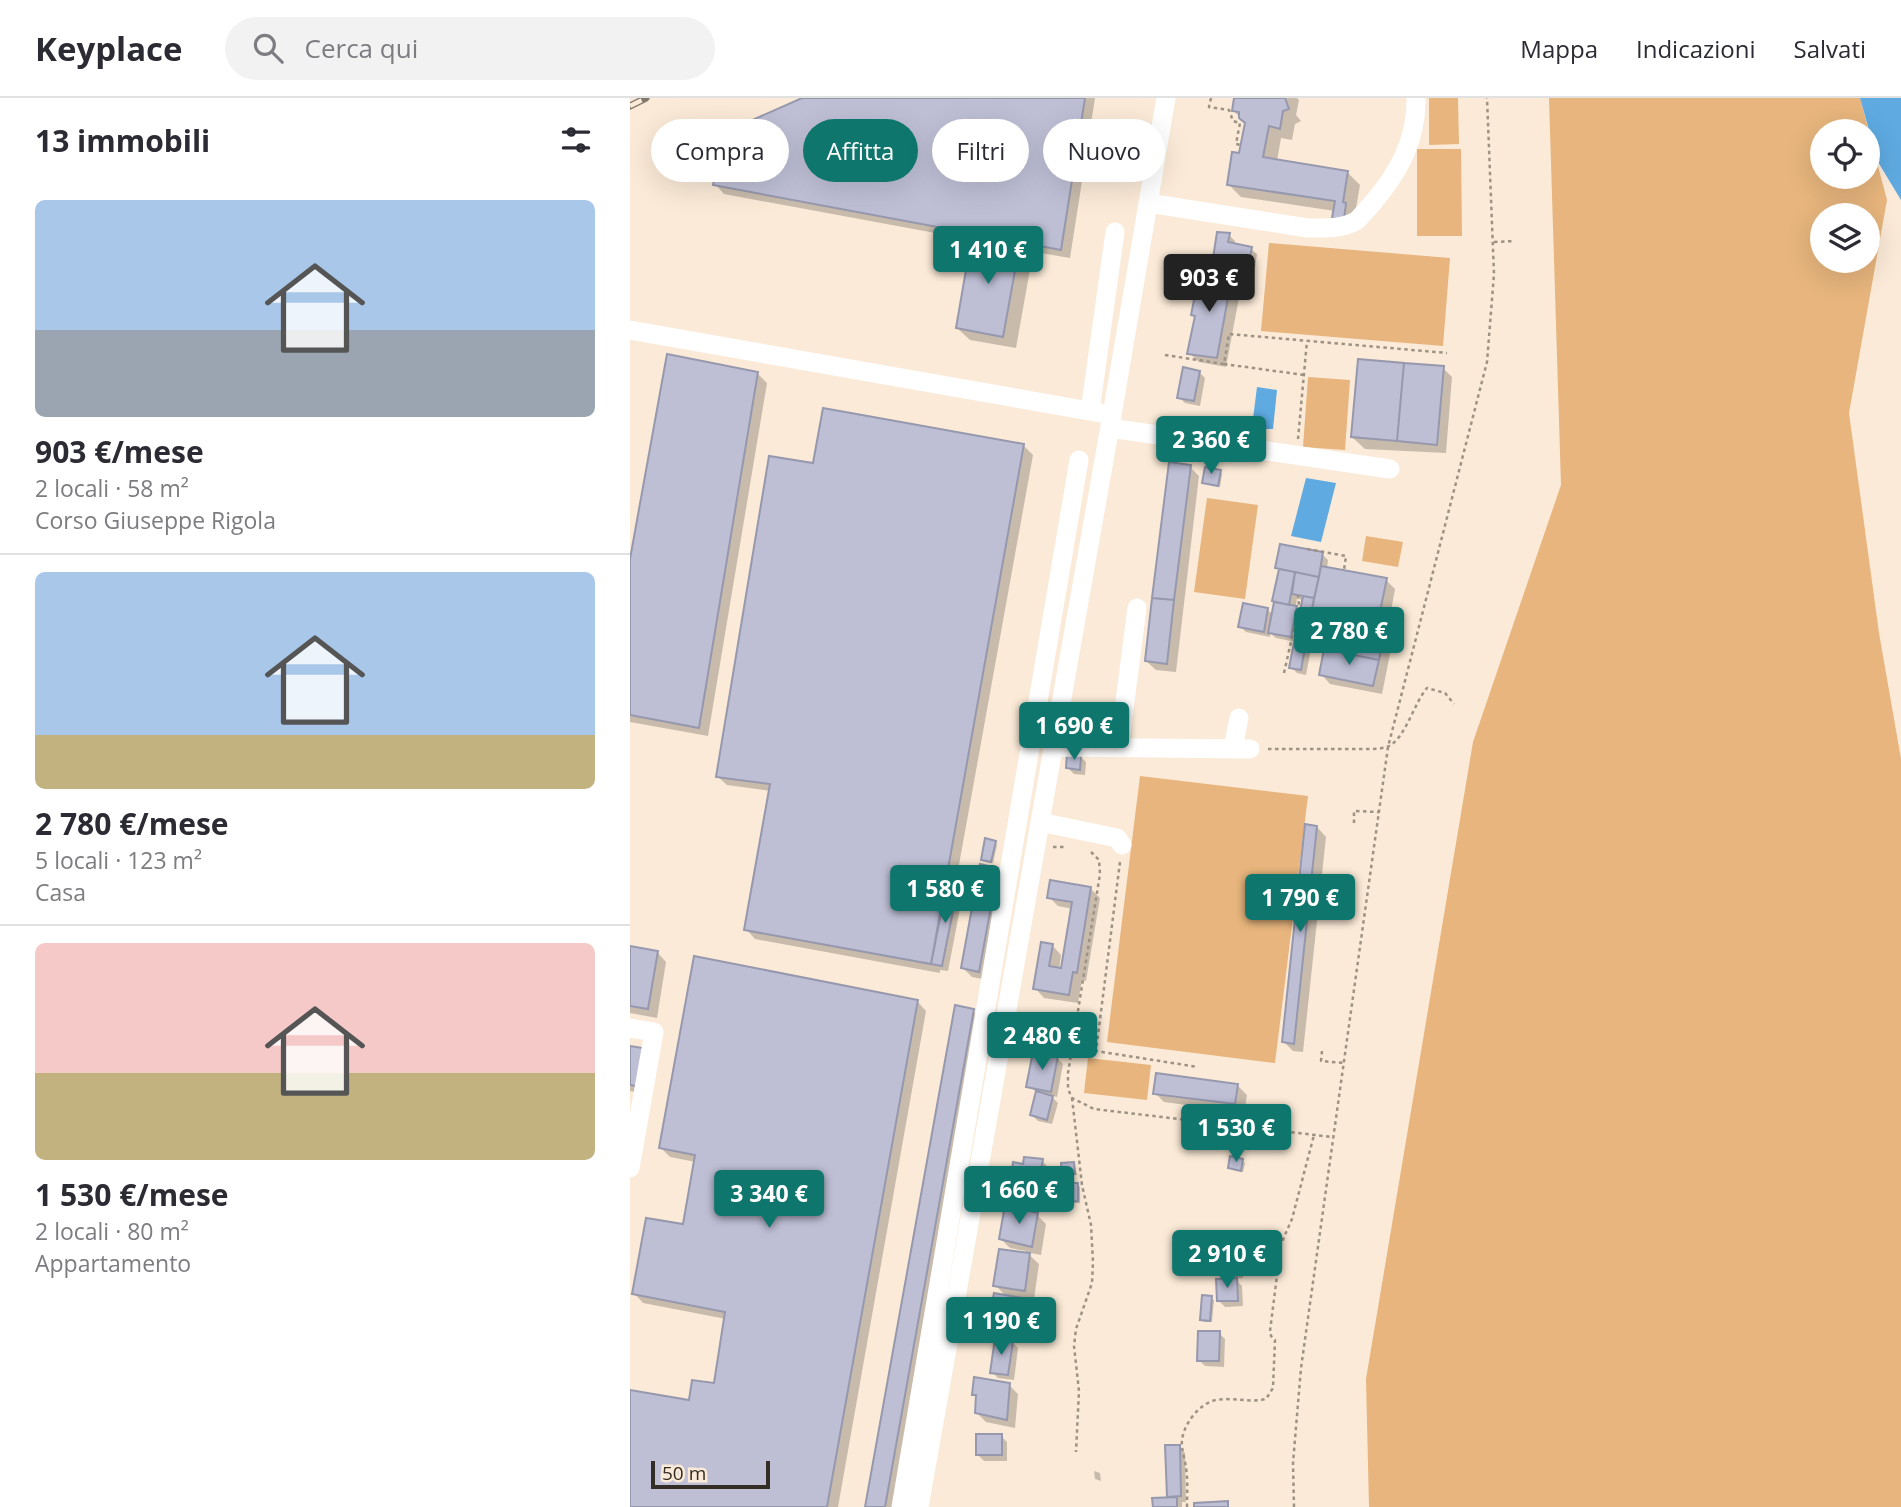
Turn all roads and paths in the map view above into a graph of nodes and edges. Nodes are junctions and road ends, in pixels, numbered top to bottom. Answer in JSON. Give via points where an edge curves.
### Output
{"nodes":[{"id":1,"x":1166,"y":98,"type":"edge"},
{"id":2,"x":1211,"y":98,"type":"edge"},
{"id":3,"x":1416,"y":98,"type":"edge"},
{"id":4,"x":1486,"y":98,"type":"edge"},
{"id":5,"x":1241,"y":145,"type":"dead end"},
{"id":6,"x":1148,"y":202,"type":"junction"},
{"id":7,"x":1115,"y":232,"type":"dead end"},
{"id":8,"x":1515,"y":241,"type":"dead end"},
{"id":9,"x":1493,"y":242,"type":"junction"},
{"id":10,"x":631,"y":335,"type":"edge"},
{"id":11,"x":1307,"y":341,"type":"junction"},
{"id":12,"x":1447,"y":353,"type":"dead end"},
{"id":13,"x":1165,"y":355,"type":"dead end"},
{"id":14,"x":1224,"y":364,"type":"junction"},
{"id":15,"x":1304,"y":376,"type":"junction"},
{"id":16,"x":1090,"y":411,"type":"junction"},
{"id":17,"x":1111,"y":421,"type":"junction"},
{"id":18,"x":1297,"y":455,"type":"junction"},
{"id":19,"x":1079,"y":460,"type":"dead end"},
{"id":20,"x":1390,"y":469,"type":"dead end"},
{"id":21,"x":1307,"y":549,"type":"dead end"},
{"id":22,"x":1343,"y":570,"type":"dead end"},
{"id":23,"x":1298,"y":595,"type":"dead end"},
{"id":24,"x":1137,"y":608,"type":"dead end"},
{"id":25,"x":1284,"y":673,"type":"dead end"},
{"id":26,"x":1454,"y":704,"type":"dead end"},
{"id":27,"x":1239,"y":718,"type":"dead end"},
{"id":28,"x":1054,"y":747,"type":"junction"},
{"id":29,"x":1388,"y":747,"type":"junction"},
{"id":30,"x":1119,"y":748,"type":"junction"},
{"id":31,"x":1242,"y":749,"type":"junction"},
{"id":32,"x":1379,"y":811,"type":"junction"},
{"id":33,"x":1040,"y":822,"type":"junction"},
{"id":34,"x":1354,"y":823,"type":"dead end"},
{"id":35,"x":1122,"y":845,"type":"joint"},
{"id":36,"x":1067,"y":847,"type":"dead end"},
{"id":37,"x":1080,"y":848,"type":"dead end"},
{"id":38,"x":1036,"y":849,"type":"junction"},
{"id":39,"x":630,"y":1028,"type":"edge"},
{"id":40,"x":1322,"y":1051,"type":"dead end"},
{"id":41,"x":1343,"y":1063,"type":"junction"},
{"id":42,"x":1198,"y":1066,"type":"dead end"},
{"id":43,"x":1072,"y":1098,"type":"junction"},
{"id":44,"x":1314,"y":1135,"type":"junction"},
{"id":45,"x":1333,"y":1137,"type":"junction"},
{"id":46,"x":630,"y":1168,"type":"edge"},
{"id":47,"x":1076,"y":1452,"type":"dead end"},
{"id":48,"x":916,"y":1456,"type":"junction"},
{"id":49,"x":901,"y":1507,"type":"edge"},
{"id":50,"x":919,"y":1507,"type":"edge"},
{"id":51,"x":1187,"y":1507,"type":"edge"},
{"id":52,"x":1294,"y":1507,"type":"edge"}],
"edges":[{"from":1,"to":6,"type":"street"},
{"from":2,"to":5,"type":"path","via":[[1209,107],[1230,110],[1233,121],[1240,123],[1236,144]]},
{"from":3,"to":6,"type":"street","via":[[1414,131],[1406,154],[1357,220],[1335,228],[1308,228]]},
{"from":4,"to":9,"type":"path"},
{"from":6,"to":17,"type":"street"},
{"from":7,"to":16,"type":"street"},
{"from":8,"to":9,"type":"path"},
{"from":9,"to":29,"type":"path","via":[[1487,362]]},
{"from":10,"to":16,"type":"street"},
{"from":11,"to":12,"type":"path"},
{"from":11,"to":14,"type":"path","via":[[1229,334]]},
{"from":11,"to":15,"type":"path"},
{"from":13,"to":14,"type":"path"},
{"from":14,"to":15,"type":"path"},
{"from":15,"to":18,"type":"path"},
{"from":16,"to":17,"type":"street"},
{"from":17,"to":18,"type":"street"},
{"from":17,"to":28,"type":"street"},
{"from":18,"to":20,"type":"street"},
{"from":19,"to":48,"type":"street"},
{"from":21,"to":22,"type":"path","via":[[1346,556]]},
{"from":23,"to":25,"type":"path"},
{"from":24,"to":30,"type":"street"},
{"from":26,"to":29,"type":"path","via":[[1445,693],[1427,688],[1399,738]]},
{"from":27,"to":31,"type":"street"},
{"from":28,"to":30,"type":"street"},
{"from":28,"to":33,"type":"street"},
{"from":29,"to":31,"type":"path"},
{"from":29,"to":32,"type":"path"},
{"from":30,"to":31,"type":"street"},
{"from":32,"to":34,"type":"path","via":[[1354,811]]},
{"from":32,"to":41,"type":"path"},
{"from":33,"to":35,"type":"street","via":[[1117,838]]},
{"from":33,"to":38,"type":"street"},
{"from":35,"to":42,"type":"path","via":[[1096,1051]]},
{"from":36,"to":38,"type":"path"},
{"from":37,"to":43,"type":"path","via":[[1093,852],[1100,874],[1068,1073]]},
{"from":38,"to":48,"type":"street"},
{"from":39,"to":46,"type":"street","via":[[654,1032]]},
{"from":40,"to":41,"type":"path","via":[[1321,1061]]},
{"from":41,"to":45,"type":"path"},
{"from":43,"to":44,"type":"path","via":[[1094,1108]]},
{"from":43,"to":47,"type":"path","via":[[1093,1262],[1092,1283],[1074,1346],[1079,1391]]},
{"from":44,"to":45,"type":"path"},
{"from":44,"to":51,"type":"path","via":[[1293,1219],[1281,1244],[1270,1331],[1275,1340],[1273,1388],[1266,1399],[1220,1399],[1204,1404],[1190,1419],[1182,1440]]},
{"from":45,"to":52,"type":"path","via":[[1301,1368]]},
{"from":48,"to":49,"type":"street"},
{"from":48,"to":50,"type":"street"}]}
